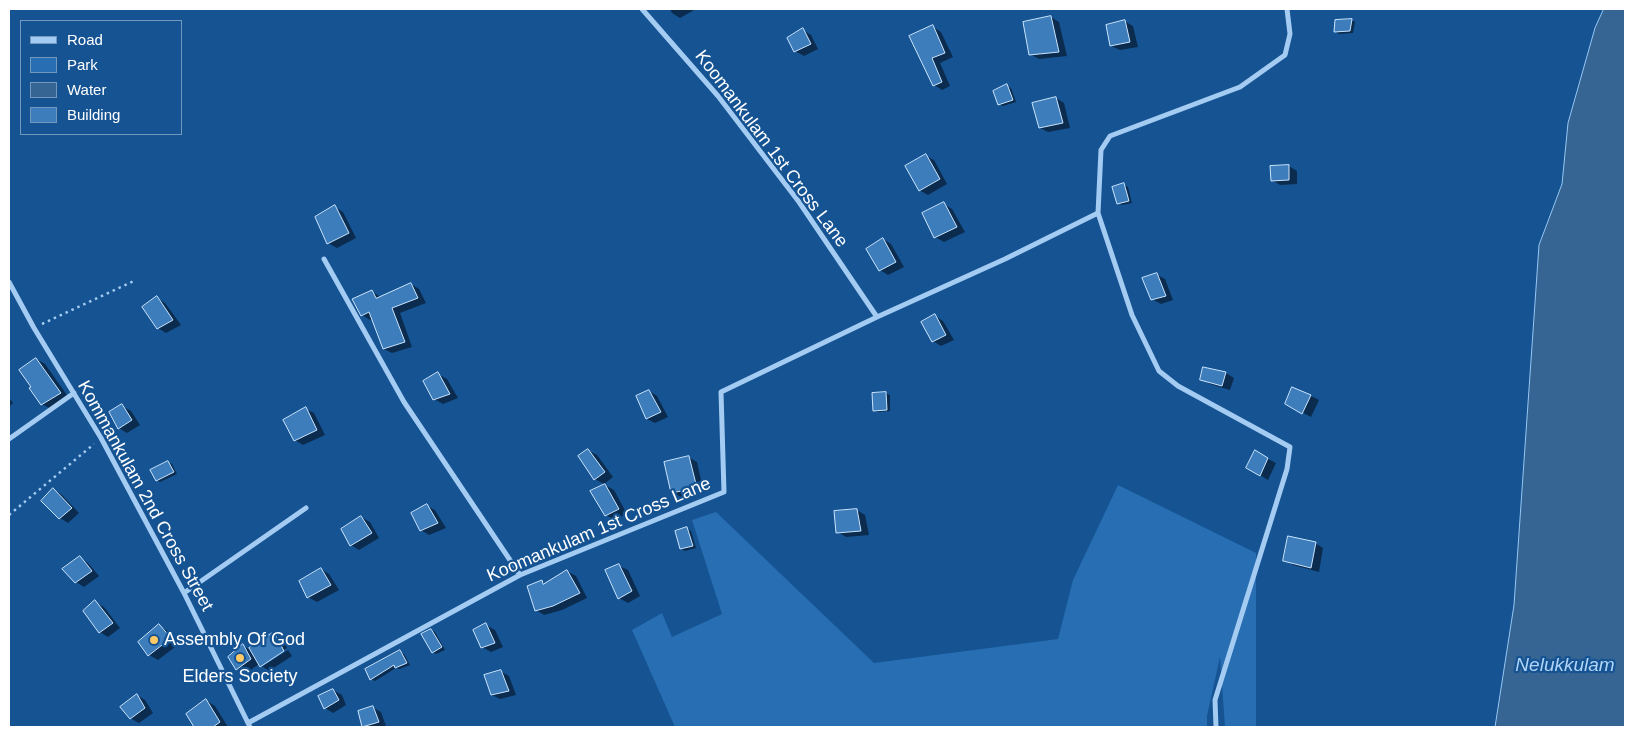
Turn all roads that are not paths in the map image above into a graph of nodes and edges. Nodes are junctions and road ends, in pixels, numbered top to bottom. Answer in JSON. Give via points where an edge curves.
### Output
{"nodes":[{"id":1,"x":642,"y":9,"type":"edge"},
{"id":2,"x":1287,"y":9,"type":"edge"},
{"id":3,"x":1098,"y":213,"type":"junction"},
{"id":4,"x":324,"y":258,"type":"dead end"},
{"id":5,"x":9,"y":282,"type":"edge"},
{"id":6,"x":877,"y":317,"type":"junction"},
{"id":7,"x":74,"y":393,"type":"junction"},
{"id":8,"x":9,"y":439,"type":"edge"},
{"id":9,"x":306,"y":508,"type":"dead end"},
{"id":10,"x":520,"y":575,"type":"junction"},
{"id":11,"x":184,"y":593,"type":"junction"},
{"id":12,"x":249,"y":725,"type":"edge"},
{"id":13,"x":1216,"y":727,"type":"edge"}],
"edges":[{"from":1,"to":6,"type":"street","name":"Koomankulam 1st Cross Lane","via":[[724,104],[799,202]]},
{"from":2,"to":3,"type":"street","via":[[1290,34],[1285,55],[1240,87],[1110,136],[1101,150]]},
{"from":3,"to":6,"type":"street"},
{"from":3,"to":13,"type":"street","via":[[1132,315],[1159,371],[1178,386],[1290,447],[1287,469],[1215,700]]},
{"from":4,"to":10,"type":"street","via":[[404,402]]},
{"from":5,"to":7,"type":"street","name":"Kommankulam 2nd Cross Street"},
{"from":6,"to":10,"type":"street","name":"Koomankulam 1st Cross Lane","via":[[721,392],[724,492]]},
{"from":7,"to":8,"type":"street"},
{"from":7,"to":11,"type":"street","name":"Kommankulam 2nd Cross Street"},
{"from":9,"to":11,"type":"street"},
{"from":10,"to":12,"type":"street","name":"Koomankulam 1st Cross Lane"},
{"from":11,"to":12,"type":"street","name":"Kommankulam 2nd Cross Street"}]}
